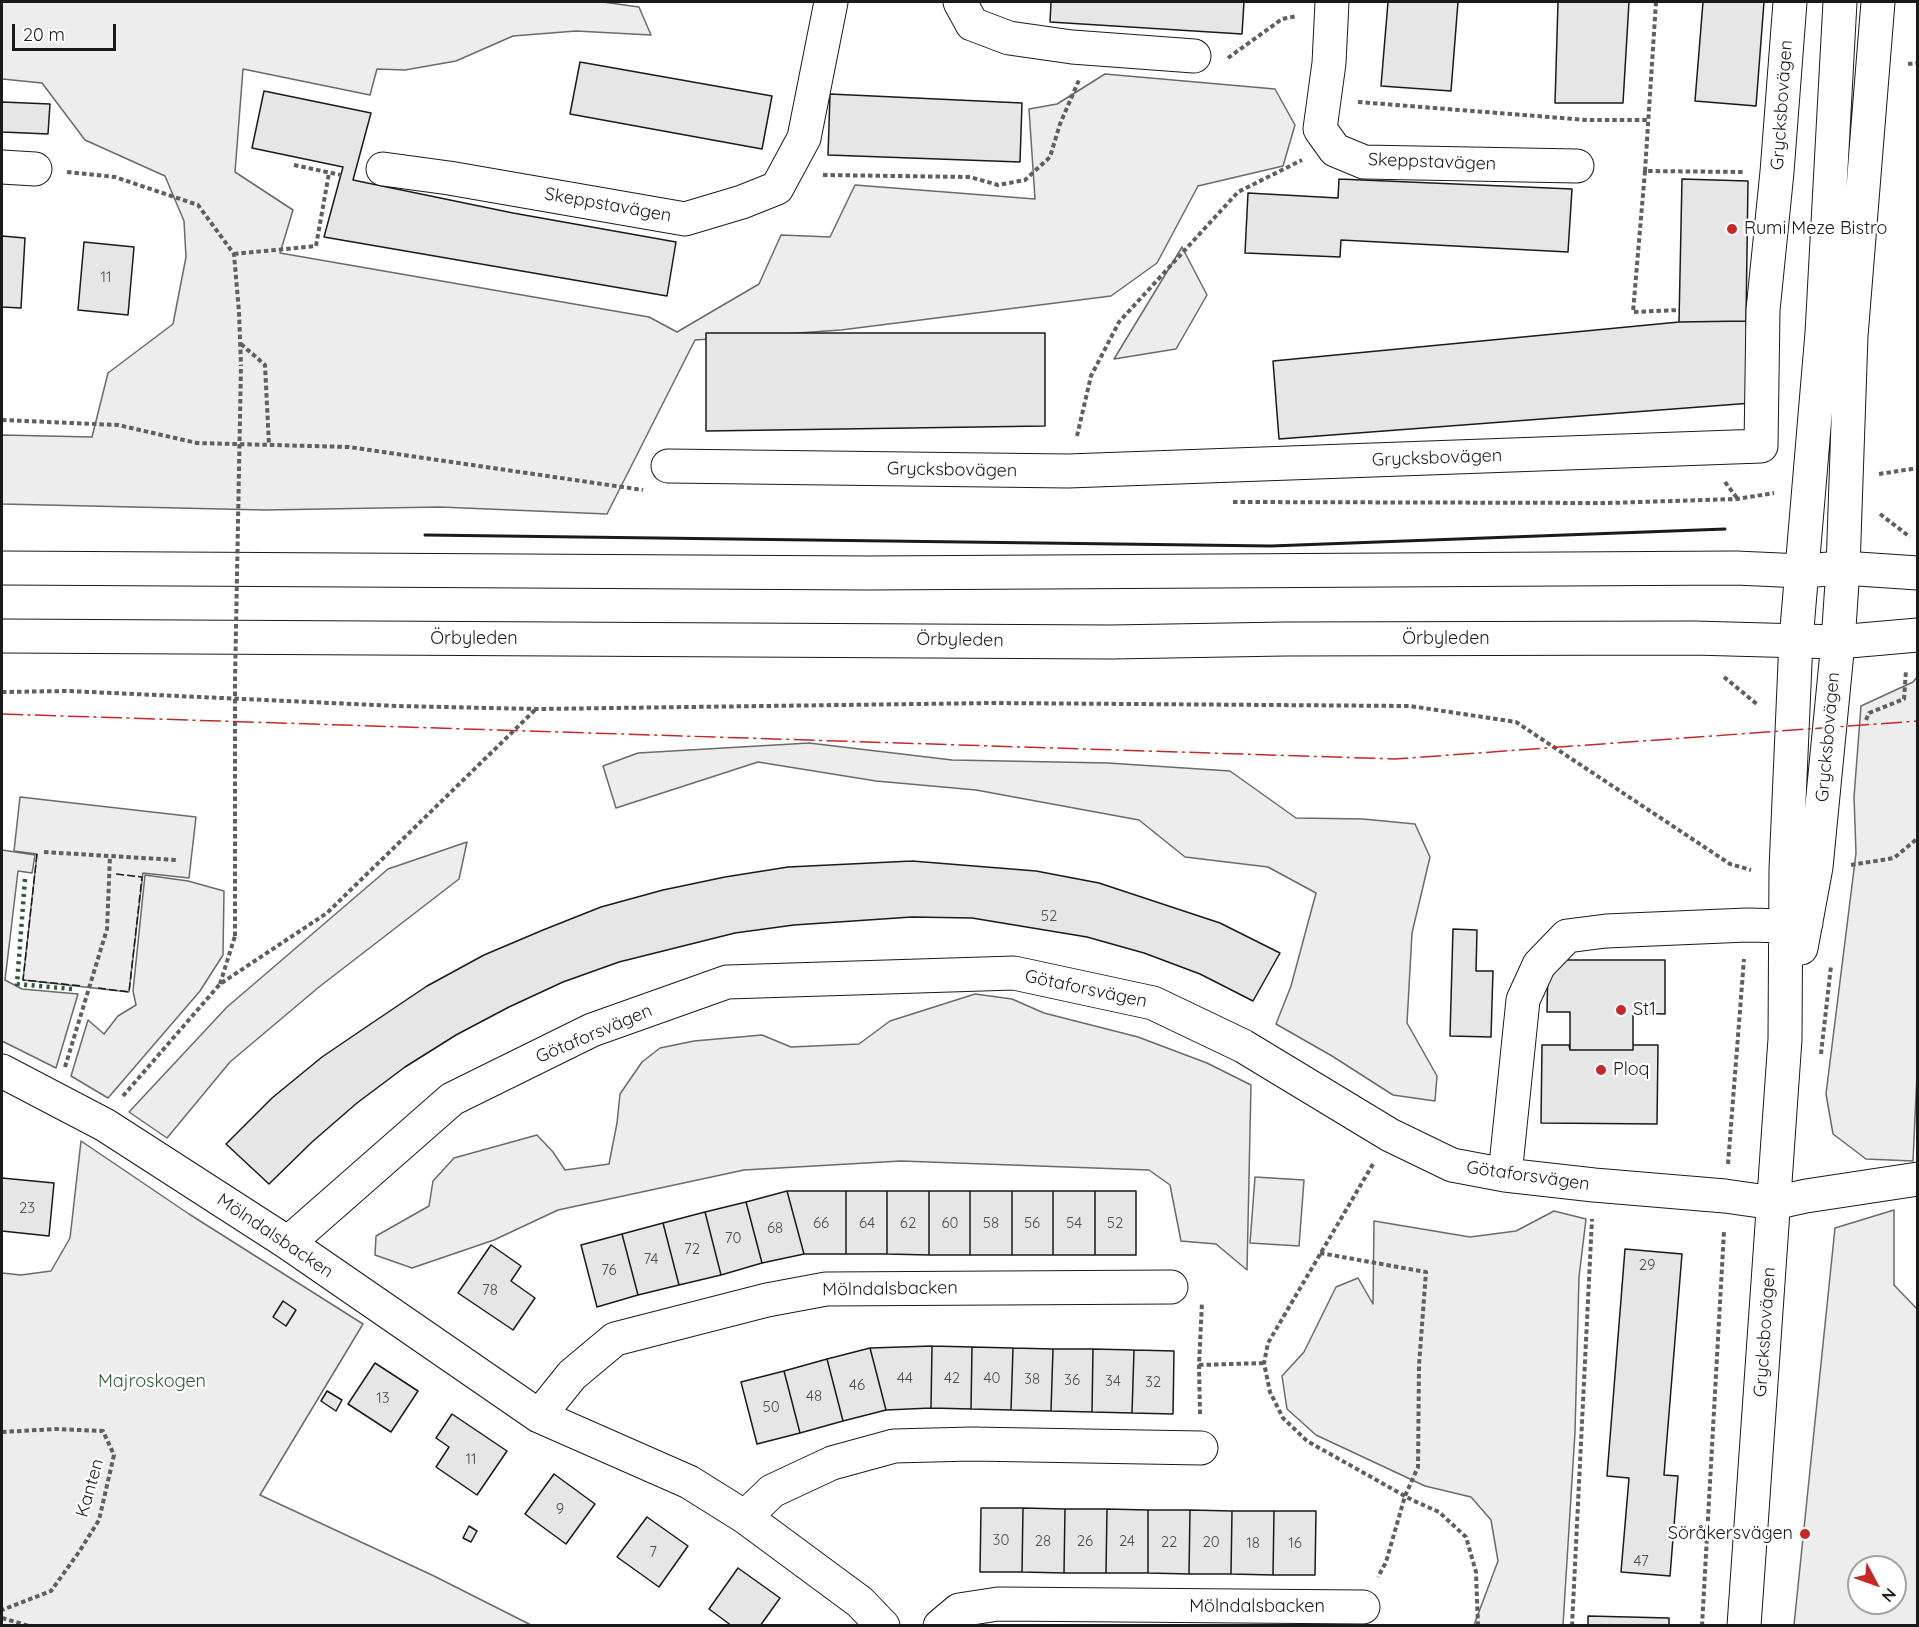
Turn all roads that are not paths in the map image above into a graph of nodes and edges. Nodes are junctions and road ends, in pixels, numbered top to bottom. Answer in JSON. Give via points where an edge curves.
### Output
{"nodes":[{"id":1,"x":831,"y":2,"type":"edge"},
{"id":2,"x":960,"y":2,"type":"edge"},
{"id":3,"x":1332,"y":2,"type":"edge"},
{"id":4,"x":1790,"y":2,"type":"edge"},
{"id":5,"x":1840,"y":2,"type":"edge"},
{"id":6,"x":1878,"y":2,"type":"edge"},
{"id":7,"x":1194,"y":56,"type":"road end"},
{"id":8,"x":1577,"y":166,"type":"dead end"},
{"id":9,"x":2,"y":167,"type":"edge"},
{"id":10,"x":35,"y":169,"type":"road end"},
{"id":11,"x":383,"y":169,"type":"dead end"},
{"id":12,"x":668,"y":466,"type":"dead end"},
{"id":13,"x":2,"y":568,"type":"edge"},
{"id":14,"x":1843,"y":568,"type":"junction"},
{"id":15,"x":1802,"y":571,"type":"junction"},
{"id":16,"x":1917,"y":573,"type":"edge"},
{"id":17,"x":2,"y":636,"type":"edge"},
{"id":18,"x":1913,"y":636,"type":"edge"},
{"id":19,"x":1796,"y":640,"type":"junction"},
{"id":20,"x":1838,"y":642,"type":"junction"},
{"id":21,"x":1796,"y":925,"type":"junction"},
{"id":22,"x":2,"y":1071,"type":"edge"},
{"id":23,"x":1505,"y":1175,"type":"junction"},
{"id":24,"x":1917,"y":1179,"type":"edge"},
{"id":25,"x":1774,"y":1203,"type":"junction"},
{"id":26,"x":288,"y":1243,"type":"junction"},
{"id":27,"x":1172,"y":1287,"type":"road end"},
{"id":28,"x":539,"y":1416,"type":"junction"},
{"id":29,"x":1201,"y":1448,"type":"road end"},
{"id":30,"x":746,"y":1517,"type":"junction"},
{"id":31,"x":1363,"y":1608,"type":"dead end"},
{"id":32,"x":883,"y":1626,"type":"edge"},
{"id":33,"x":940,"y":1626,"type":"edge"},
{"id":34,"x":1744,"y":1626,"type":"edge"}],
"edges":[{"from":1,"to":11,"type":"street","name":"Skeppstavägen","via":[[804,138],[777,188],[742,202],[685,219]]},
{"from":2,"to":7,"type":"street","via":[[972,24],[1009,38],[1090,49]]},
{"from":3,"to":8,"type":"street","name":"Skeppstavägen","via":[[1320,129],[1335,150],[1364,162]]},
{"from":4,"to":12,"type":"street","name":"Grycksbovägen","via":[[1763,310],[1761,446],[1068,471]]},
{"from":5,"to":15,"type":"street","name":"Grycksbovägen","via":[[1822,333]]},
{"from":6,"to":14,"type":"street","name":"Grycksbovägen","via":[[1851,336]]},
{"from":9,"to":10,"type":"street"},
{"from":13,"to":15,"type":"street","via":[[868,573],[1736,568]]},
{"from":14,"to":15,"type":"street"},
{"from":14,"to":16,"type":"street"},
{"from":14,"to":20,"type":"street","name":"Grycksbovägen"},
{"from":15,"to":19,"type":"street","name":"Grycksbovägen"},
{"from":17,"to":19,"type":"street","name":"Örbyleden","via":[[1112,642]]},
{"from":18,"to":20,"type":"street","name":"Örbyleden"},
{"from":19,"to":20,"type":"street","name":"Örbyleden"},
{"from":19,"to":21,"type":"street","name":"Grycksbovägen","via":[[1786,869]]},
{"from":20,"to":21,"type":"street","name":"Grycksbovägen","via":[[1816,867]]},
{"from":21,"to":23,"type":"street","via":[[1567,936],[1539,965],[1523,1000]]},
{"from":21,"to":25,"type":"street","name":"Grycksbovägen"},
{"from":22,"to":26,"type":"street","name":"Mölndalsbacken","via":[[98,1121]]},
{"from":23,"to":25,"type":"street","name":"Götaforsvägen"},
{"from":23,"to":26,"type":"street","name":"Götaforsvägen","via":[[1452,1165],[1390,1135],[1243,1046],[1154,1003],[1014,973],[727,982],[592,1030],[452,1099]]},
{"from":24,"to":25,"type":"street","name":"Götaforsvägen"},
{"from":25,"to":34,"type":"street","name":"Grycksbovägen"},
{"from":26,"to":28,"type":"street","name":"Mölndalsbacken"},
{"from":27,"to":28,"type":"street","name":"Mölndalsbacken","via":[[826,1289],[767,1300],[615,1339],[572,1375]]},
{"from":28,"to":30,"type":"street","name":"Mölndalsbacken","via":[[689,1482]]},
{"from":29,"to":30,"type":"street","via":[[894,1446],[832,1463],[772,1491]]},
{"from":30,"to":32,"type":"street","name":"Mölndalsbacken","via":[[860,1602]]},
{"from":31,"to":33,"type":"street","name":"Mölndalsbacken","via":[[998,1604],[959,1610]]}]}
